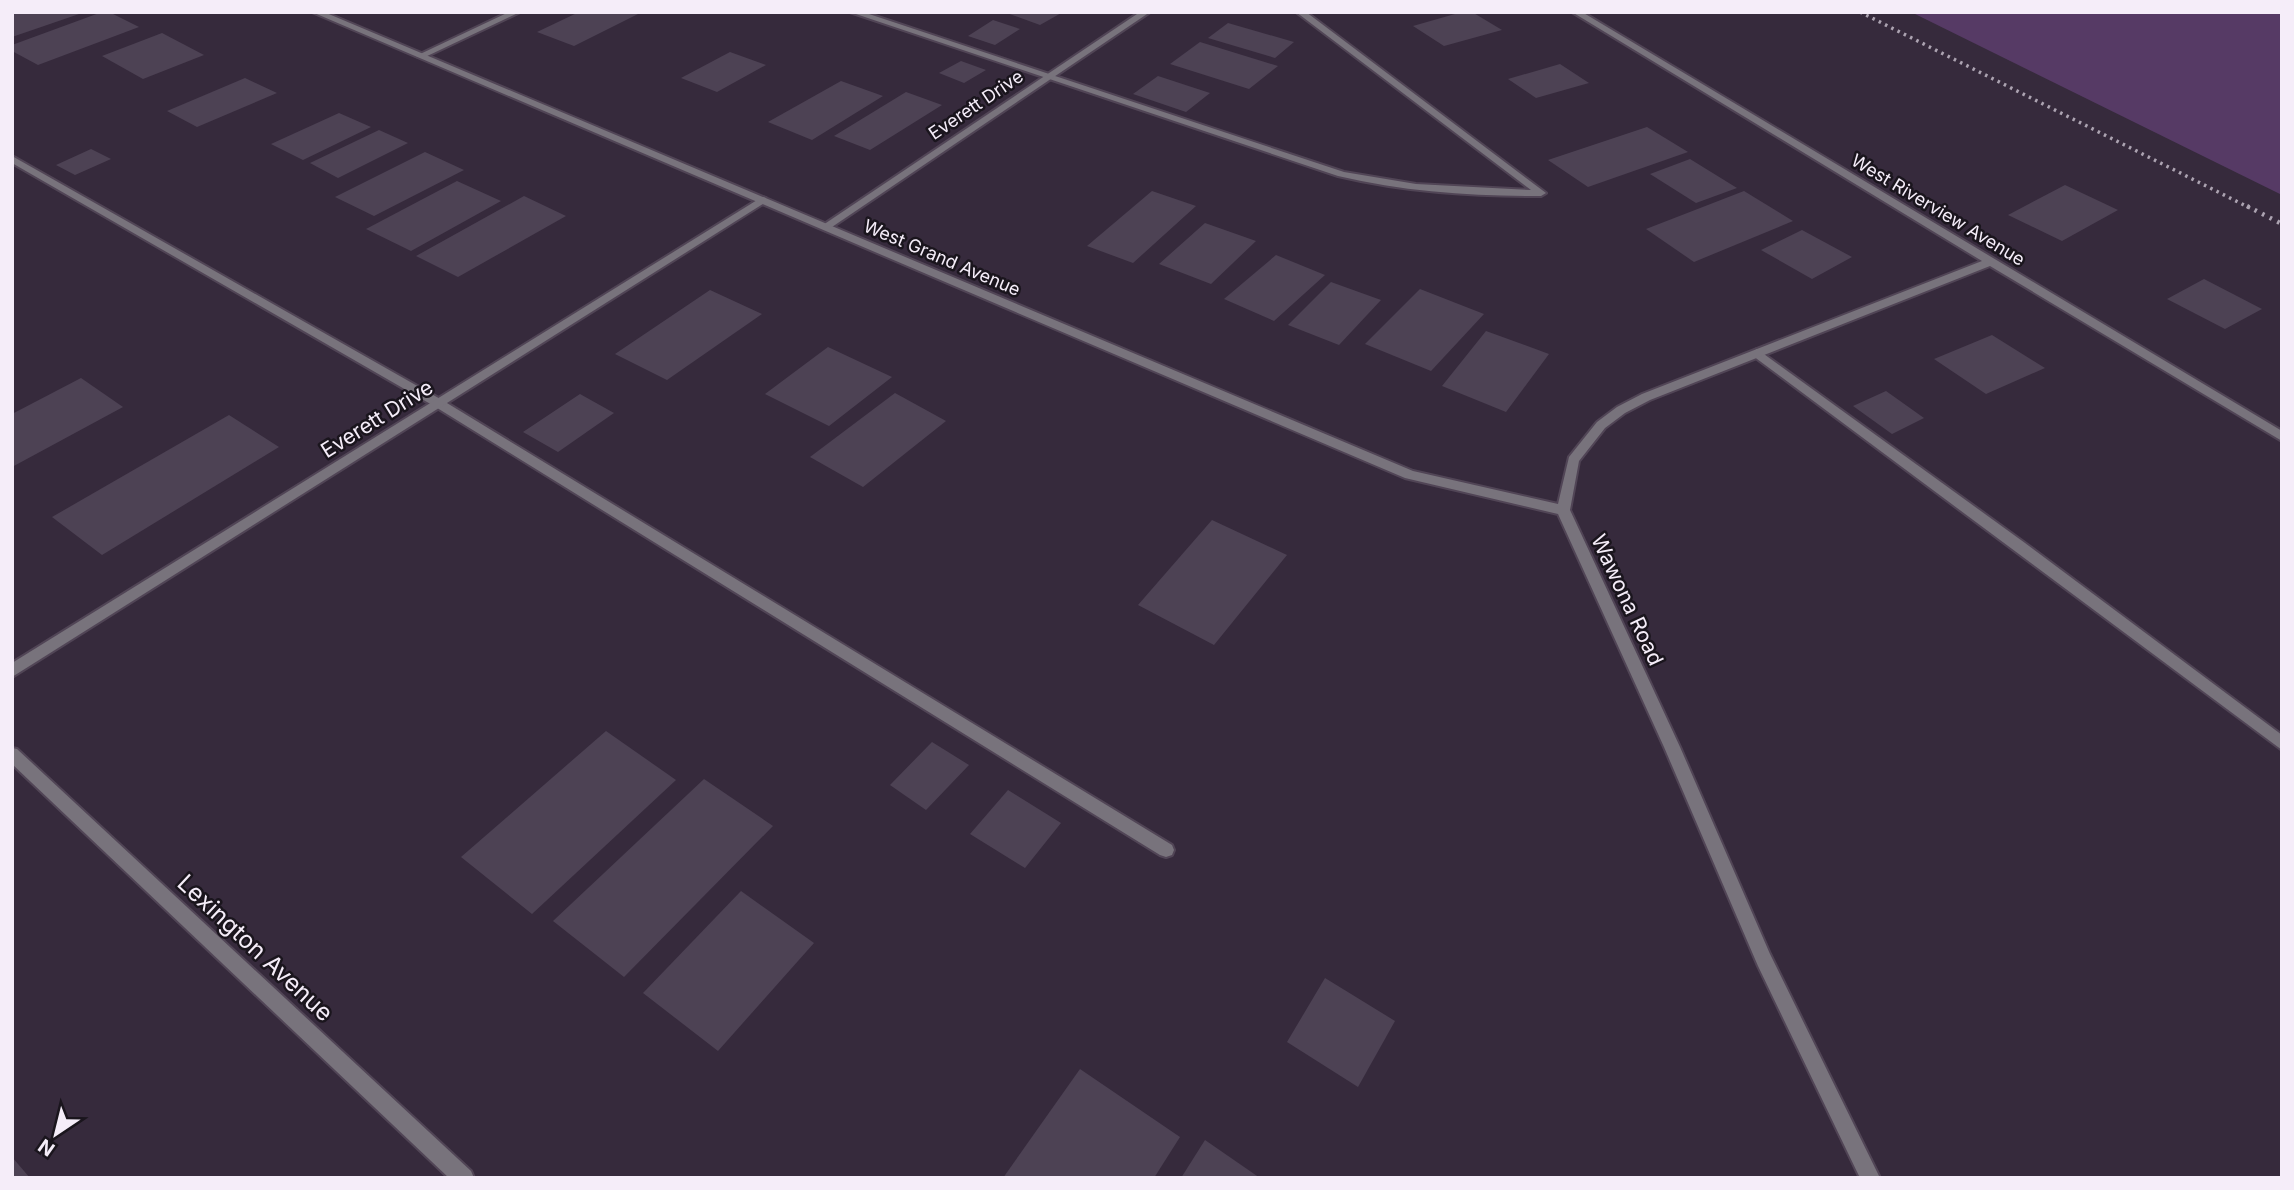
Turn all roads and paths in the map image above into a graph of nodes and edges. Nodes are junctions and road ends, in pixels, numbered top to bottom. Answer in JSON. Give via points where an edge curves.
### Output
{"nodes":[{"id":1,"x":316,"y":12,"type":"edge"},
{"id":2,"x":516,"y":12,"type":"edge"},
{"id":3,"x":854,"y":12,"type":"edge"},
{"id":4,"x":1146,"y":12,"type":"edge"},
{"id":5,"x":1300,"y":12,"type":"edge"},
{"id":6,"x":1576,"y":12,"type":"edge"},
{"id":7,"x":420,"y":56,"type":"junction"},
{"id":8,"x":1049,"y":77,"type":"junction"},
{"id":9,"x":12,"y":159,"type":"edge"},
{"id":10,"x":762,"y":200,"type":"junction"},
{"id":11,"x":825,"y":227,"type":"junction"},
{"id":12,"x":1990,"y":262,"type":"junction"},
{"id":13,"x":1757,"y":353,"type":"junction"},
{"id":14,"x":438,"y":403,"type":"junction"},
{"id":15,"x":2282,"y":437,"type":"edge"},
{"id":16,"x":1563,"y":510,"type":"junction"},
{"id":17,"x":12,"y":671,"type":"edge"},
{"id":18,"x":2282,"y":744,"type":"edge"},
{"id":19,"x":12,"y":754,"type":"edge"},
{"id":20,"x":1167,"y":850,"type":"dead end"},
{"id":21,"x":464,"y":1178,"type":"edge"},
{"id":22,"x":1870,"y":1178,"type":"edge"}],
"edges":[{"from":1,"to":7,"type":"street","name":"West Grand Avenue"},
{"from":2,"to":7,"type":"street"},
{"from":3,"to":8,"type":"street"},
{"from":4,"to":8,"type":"street","name":"Everett Drive"},
{"from":5,"to":8,"type":"street","via":[[1541,193],[1462,194],[1391,186],[1341,174]]},
{"from":6,"to":12,"type":"street","name":"West Riverview Avenue"},
{"from":7,"to":10,"type":"street","name":"West Grand Avenue"},
{"from":8,"to":11,"type":"street","name":"Everett Drive"},
{"from":9,"to":14,"type":"street"},
{"from":10,"to":11,"type":"street","name":"West Grand Avenue"},
{"from":10,"to":14,"type":"street","name":"Everett Drive"},
{"from":11,"to":16,"type":"street","name":"West Grand Avenue","via":[[1410,475]]},
{"from":12,"to":13,"type":"street"},
{"from":12,"to":15,"type":"street","name":"West Riverview Avenue"},
{"from":13,"to":16,"type":"street","via":[[1646,397],[1601,425],[1573,460]]},
{"from":13,"to":18,"type":"street"},
{"from":14,"to":17,"type":"street","name":"Everett Drive"},
{"from":14,"to":20,"type":"street"},
{"from":16,"to":22,"type":"street","name":"Wawona Road","via":[[1764,960]]},
{"from":19,"to":21,"type":"street","name":"Lexington Avenue"}]}
